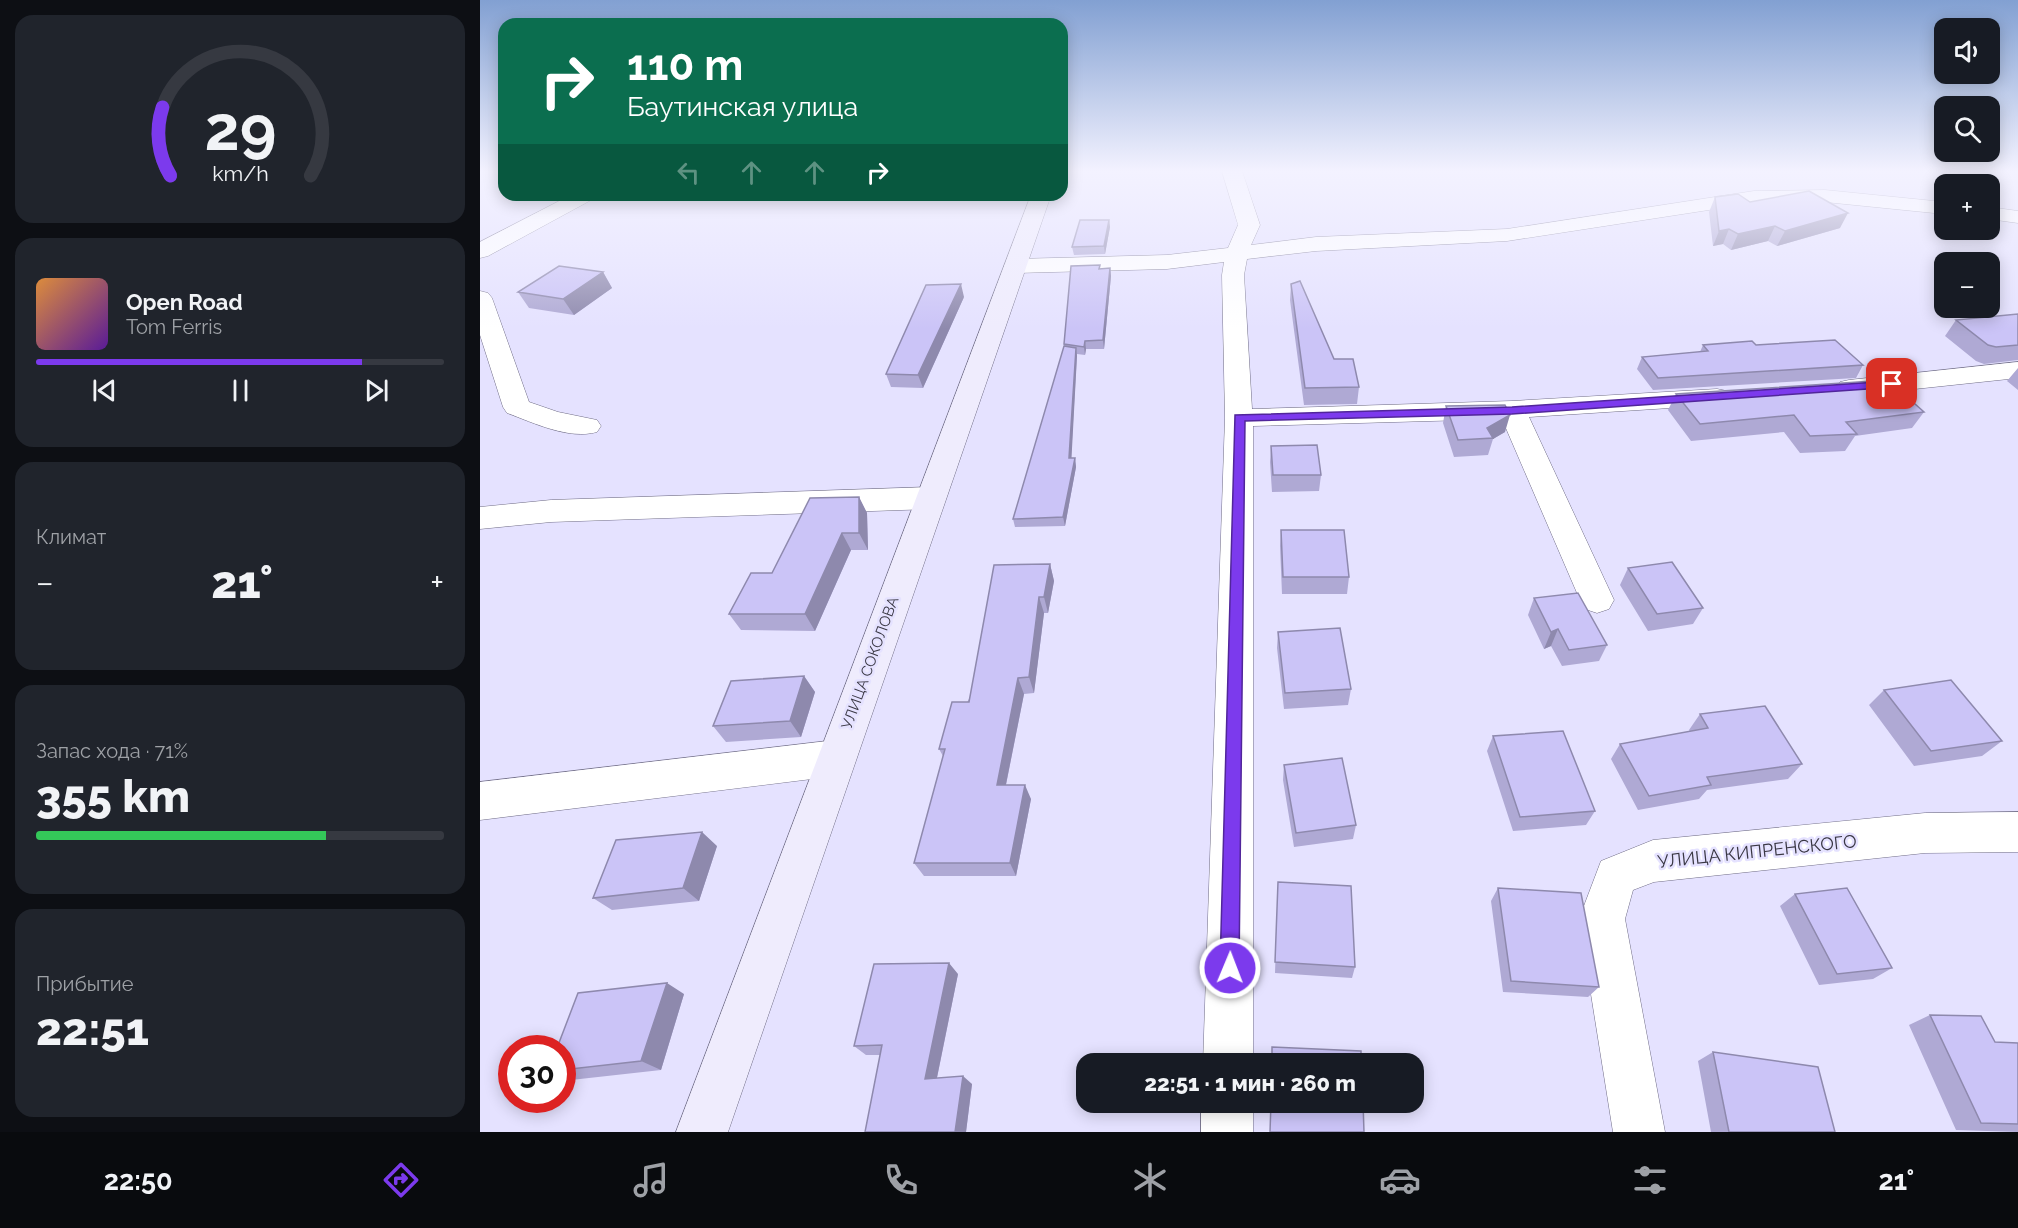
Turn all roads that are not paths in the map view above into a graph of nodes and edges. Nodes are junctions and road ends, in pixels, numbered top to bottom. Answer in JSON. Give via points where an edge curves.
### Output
{"nodes":[{"id":1,"x":531,"y":224,"type":"edge"},
{"id":2,"x":1030,"y":224,"type":"edge"},
{"id":3,"x":1249,"y":224,"type":"edge"},
{"id":4,"x":1580,"y":224,"type":"edge"},
{"id":5,"x":480,"y":251,"type":"edge"},
{"id":6,"x":1236,"y":255,"type":"junction"},
{"id":7,"x":1015,"y":266,"type":"junction"},
{"id":8,"x":480,"y":298,"type":"edge"},
{"id":9,"x":2018,"y":370,"type":"edge"},
{"id":10,"x":1821,"y":390,"type":"edge"},
{"id":11,"x":1738,"y":395,"type":"edge"},
{"id":12,"x":1512,"y":410,"type":"junction"},
{"id":13,"x":1239,"y":418,"type":"junction"},
{"id":14,"x":587,"y":426,"type":"dead end"},
{"id":15,"x":931,"y":498,"type":"junction"},
{"id":16,"x":480,"y":518,"type":"edge"},
{"id":17,"x":1597,"y":600,"type":"dead end"},
{"id":18,"x":836,"y":758,"type":"junction"},
{"id":19,"x":480,"y":801,"type":"edge"},
{"id":20,"x":2018,"y":832,"type":"edge"},
{"id":21,"x":1228,"y":1053,"type":"edge"},
{"id":22,"x":1227,"y":1113,"type":"edge"},
{"id":23,"x":702,"y":1132,"type":"edge"},
{"id":24,"x":1227,"y":1132,"type":"edge"},
{"id":25,"x":1640,"y":1132,"type":"edge"}],
"edges":[{"from":1,"to":5,"type":"street"},
{"from":2,"to":7,"type":"main road","name":"УЛИЦА СОКОЛОВА"},
{"from":3,"to":6,"type":"street"},
{"from":4,"to":6,"type":"street","via":[[1507,235],[1316,244]]},
{"from":6,"to":7,"type":"street","via":[[1167,262]]},
{"from":6,"to":13,"type":"street","via":[[1233,275]]},
{"from":7,"to":15,"type":"main road","name":"УЛИЦА СОКОЛОВА"},
{"from":8,"to":14,"type":"street","via":[[517,407],[553,420]]},
{"from":9,"to":10,"type":"street"},
{"from":11,"to":12,"type":"street"},
{"from":12,"to":13,"type":"street"},
{"from":12,"to":17,"type":"street"},
{"from":13,"to":21,"type":"street"},
{"from":15,"to":16,"type":"street","via":[[551,511]]},
{"from":15,"to":18,"type":"main road","name":"УЛИЦА СОКОЛОВА"},
{"from":18,"to":19,"type":"street"},
{"from":18,"to":23,"type":"main road","name":"УЛИЦА СОКОЛОВА"},
{"from":20,"to":25,"type":"street","name":"УЛИЦА КИПРЕНСКОГО","via":[[1925,833],[1653,861],[1616,876],[1602,919]]},
{"from":22,"to":24,"type":"street"}]}
